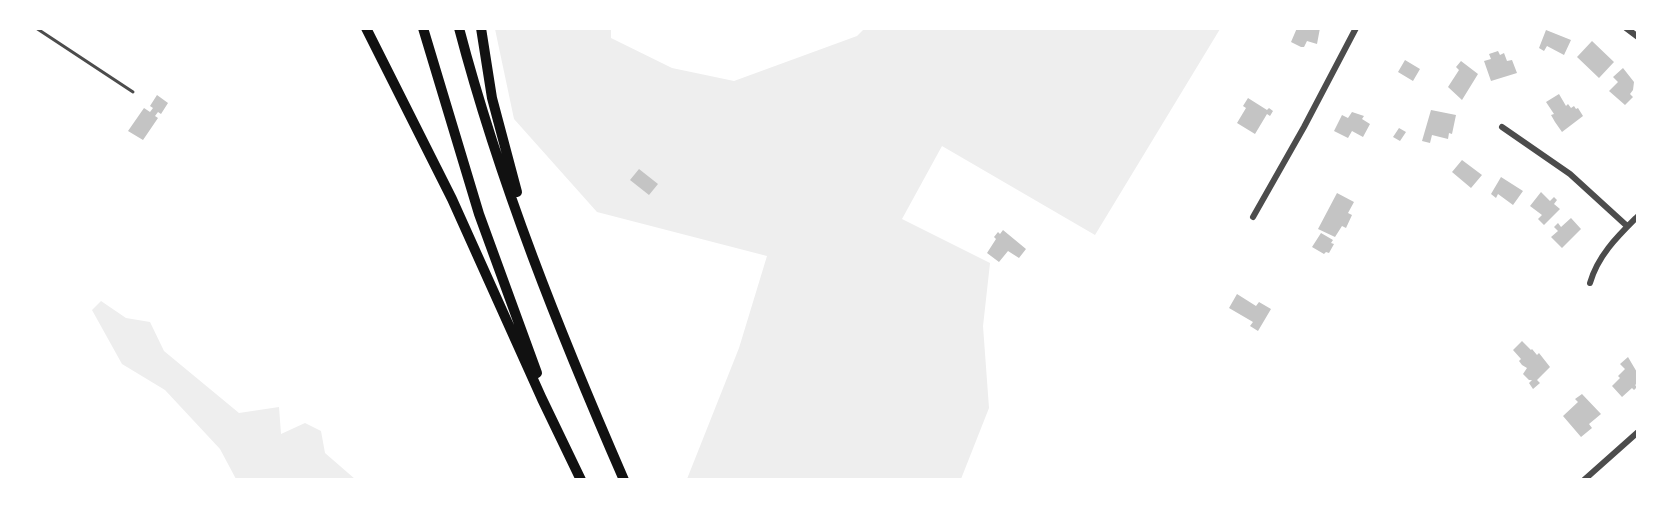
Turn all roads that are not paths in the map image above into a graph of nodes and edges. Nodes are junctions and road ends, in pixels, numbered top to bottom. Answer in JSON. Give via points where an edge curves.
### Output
{"nodes":[{"id":1,"x":36,"y":28,"type":"edge"},
{"id":2,"x":366,"y":28,"type":"edge"},
{"id":3,"x":423,"y":28,"type":"edge"},
{"id":4,"x":459,"y":28,"type":"edge"},
{"id":5,"x":481,"y":28,"type":"edge"},
{"id":6,"x":1356,"y":28,"type":"edge"},
{"id":7,"x":1626,"y":28,"type":"edge"},
{"id":8,"x":1638,"y":37,"type":"edge"},
{"id":9,"x":133,"y":92,"type":"dead end"},
{"id":10,"x":1502,"y":127,"type":"dead end"},
{"id":11,"x":1638,"y":216,"type":"edge"},
{"id":12,"x":1253,"y":217,"type":"dead end"},
{"id":13,"x":1627,"y":226,"type":"junction"},
{"id":14,"x":1590,"y":283,"type":"dead end"},
{"id":15,"x":562,"y":336,"type":"junction"},
{"id":16,"x":1638,"y":432,"type":"edge"},
{"id":17,"x":580,"y":476,"type":"edge"},
{"id":18,"x":624,"y":480,"type":"edge"},
{"id":19,"x":1584,"y":480,"type":"edge"}],
"edges":[{"from":1,"to":9,"type":"lane"},
{"from":2,"to":17,"type":"highway","via":[[452,199]]},
{"from":3,"to":17,"type":"highway","via":[[479,214]]},
{"from":4,"to":15,"type":"highway","via":[[500,163]]},
{"from":5,"to":15,"type":"highway","via":[[499,129]]},
{"from":6,"to":12,"type":"street"},
{"from":7,"to":8,"type":"street"},
{"from":10,"to":13,"type":"street","via":[[1570,174]]},
{"from":11,"to":13,"type":"street"},
{"from":13,"to":14,"type":"street","via":[[1607,248]]},
{"from":15,"to":18,"type":"highway"},
{"from":16,"to":19,"type":"street"}]}
